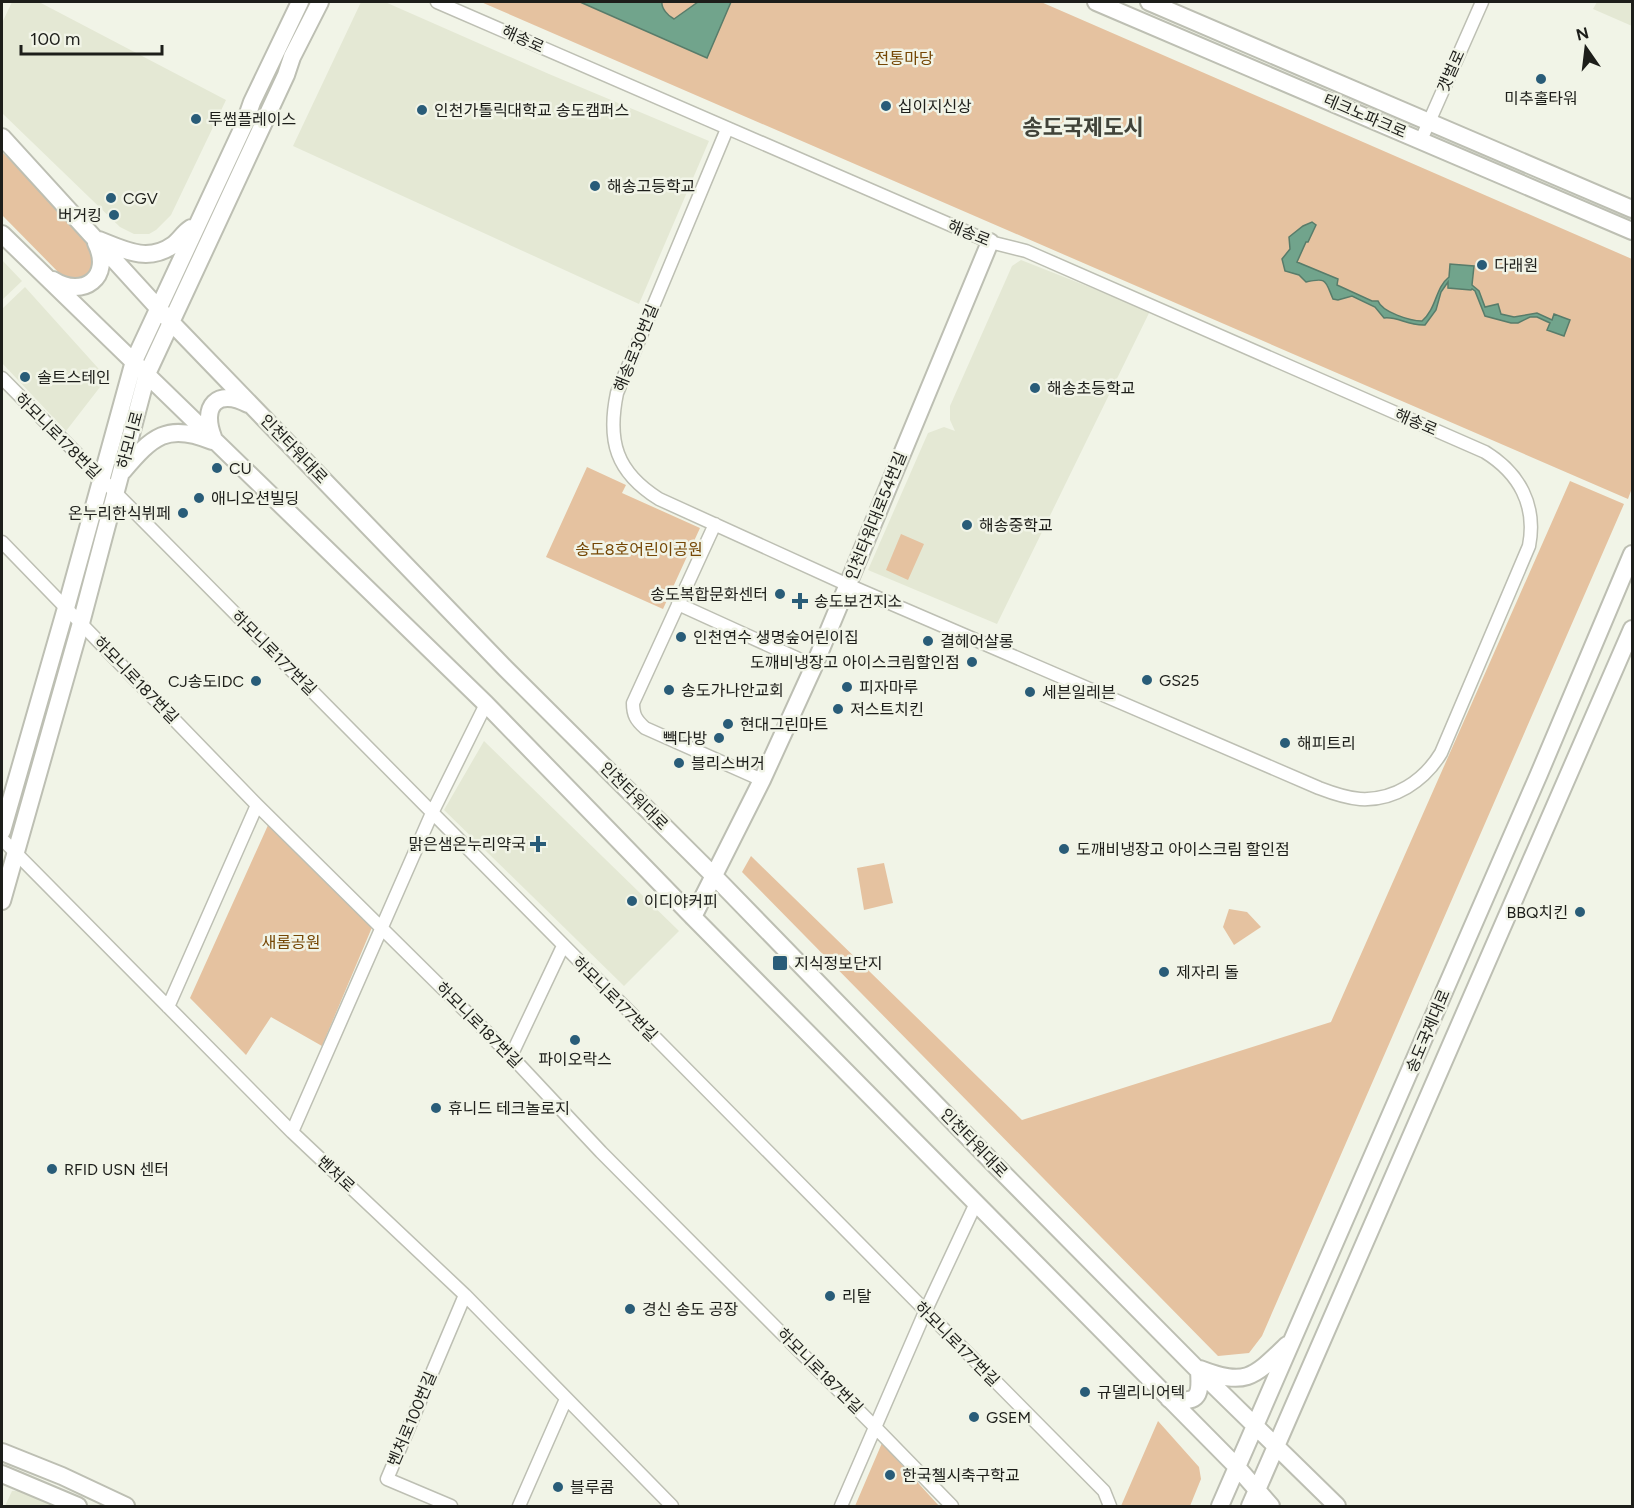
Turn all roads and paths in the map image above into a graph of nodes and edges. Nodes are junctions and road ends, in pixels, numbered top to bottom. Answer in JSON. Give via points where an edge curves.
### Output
{"nodes":[{"id":1,"x":300,"y":2,"type":"edge"},
{"id":2,"x":320,"y":2,"type":"edge"},
{"id":3,"x":437,"y":2,"type":"edge"},
{"id":4,"x":1096,"y":2,"type":"edge"},
{"id":5,"x":1149,"y":2,"type":"edge"},
{"id":6,"x":1482,"y":2,"type":"edge"},
{"id":7,"x":1428,"y":122,"type":"junction"},
{"id":8,"x":727,"y":129,"type":"junction"},
{"id":9,"x":2,"y":137,"type":"edge"},
{"id":10,"x":1421,"y":140,"type":"junction"},
{"id":11,"x":1632,"y":209,"type":"edge"},
{"id":12,"x":196,"y":224,"type":"junction"},
{"id":13,"x":1632,"y":231,"type":"edge"},
{"id":14,"x":2,"y":234,"type":"edge"},
{"id":15,"x":93,"y":236,"type":"junction"},
{"id":16,"x":990,"y":242,"type":"junction"},
{"id":17,"x":38,"y":268,"type":"junction"},
{"id":18,"x":159,"y":308,"type":"junction"},
{"id":19,"x":170,"y":321,"type":"junction"},
{"id":20,"x":134,"y":361,"type":"junction"},
{"id":21,"x":147,"y":374,"type":"junction"},
{"id":22,"x":2,"y":378,"type":"edge"},
{"id":23,"x":252,"y":406,"type":"junction"},
{"id":24,"x":216,"y":441,"type":"junction"},
{"id":25,"x":120,"y":474,"type":"junction"},
{"id":26,"x":101,"y":479,"type":"junction"},
{"id":27,"x":115,"y":494,"type":"junction"},
{"id":28,"x":715,"y":524,"type":"junction"},
{"id":29,"x":2,"y":543,"type":"edge"},
{"id":30,"x":1632,"y":554,"type":"edge"},
{"id":31,"x":848,"y":585,"type":"junction"},
{"id":32,"x":678,"y":604,"type":"junction"},
{"id":33,"x":66,"y":608,"type":"junction"},
{"id":34,"x":81,"y":623,"type":"junction"},
{"id":35,"x":1632,"y":629,"type":"edge"},
{"id":36,"x":814,"y":666,"type":"junction"},
{"id":37,"x":486,"y":704,"type":"junction"},
{"id":38,"x":762,"y":780,"type":"junction"},
{"id":39,"x":257,"y":805,"type":"junction"},
{"id":40,"x":432,"y":813,"type":"junction"},
{"id":41,"x":2,"y":831,"type":"edge"},
{"id":42,"x":2,"y":839,"type":"edge"},
{"id":43,"x":15,"y":853,"type":"junction"},
{"id":44,"x":713,"y":875,"type":"junction"},
{"id":45,"x":2,"y":902,"type":"edge"},
{"id":46,"x":693,"y":916,"type":"junction"},
{"id":47,"x":381,"y":928,"type":"junction"},
{"id":48,"x":563,"y":946,"type":"junction"},
{"id":49,"x":168,"y":1007,"type":"junction"},
{"id":50,"x":512,"y":1056,"type":"junction"},
{"id":51,"x":292,"y":1132,"type":"junction"},
{"id":52,"x":975,"y":1203,"type":"junction"},
{"id":53,"x":465,"y":1296,"type":"junction"},
{"id":54,"x":925,"y":1312,"type":"junction"},
{"id":55,"x":1294,"y":1339,"type":"junction"},
{"id":56,"x":1197,"y":1369,"type":"junction"},
{"id":57,"x":566,"y":1399,"type":"junction"},
{"id":58,"x":1169,"y":1399,"type":"junction"},
{"id":59,"x":875,"y":1427,"type":"junction"},
{"id":60,"x":1255,"y":1428,"type":"junction"},
{"id":61,"x":1276,"y":1445,"type":"junction"},
{"id":62,"x":2,"y":1452,"type":"edge"},
{"id":63,"x":1237,"y":1467,"type":"junction"},
{"id":64,"x":3,"y":1479,"type":"edge"},
{"id":65,"x":1257,"y":1490,"type":"junction"},
{"id":66,"x":78,"y":1506,"type":"edge"},
{"id":67,"x":126,"y":1506,"type":"edge"},
{"id":68,"x":451,"y":1506,"type":"edge"},
{"id":69,"x":519,"y":1506,"type":"edge"},
{"id":70,"x":672,"y":1506,"type":"edge"},
{"id":71,"x":841,"y":1506,"type":"edge"},
{"id":72,"x":952,"y":1506,"type":"edge"},
{"id":73,"x":1110,"y":1506,"type":"edge"},
{"id":74,"x":1220,"y":1506,"type":"edge"},
{"id":75,"x":1250,"y":1506,"type":"edge"},
{"id":76,"x":1271,"y":1506,"type":"edge"},
{"id":77,"x":1337,"y":1506,"type":"edge"}],
"edges":[{"from":1,"to":12,"type":"main road","name":"하모니로"},
{"from":2,"to":19,"type":"main road","name":"하모니로"},
{"from":3,"to":8,"type":"street","name":"해송로"},
{"from":4,"to":10,"type":"main road","name":"테크노파크로"},
{"from":5,"to":7,"type":"main road","name":"테크노파크로"},
{"from":6,"to":7,"type":"street","name":"갯벌로"},
{"from":7,"to":10,"type":"street","name":"갯벌로"},
{"from":7,"to":11,"type":"main road","name":"테크노파크로"},
{"from":8,"to":16,"type":"street","name":"해송로"},
{"from":8,"to":28,"type":"street","name":"해송로30번길","via":[[616,393],[612,421],[623,465],[644,490]]},
{"from":9,"to":15,"type":"main road","name":"인천타워대로"},
{"from":10,"to":13,"type":"main road","name":"테크노파크로"},
{"from":12,"to":15,"type":"main road","via":[[174,244],[152,254],[136,255]]},
{"from":12,"to":18,"type":"main road","name":"하모니로"},
{"from":14,"to":17,"type":"main road"},
{"from":15,"to":17,"type":"main road","via":[[102,260],[93,281],[69,287]]},
{"from":15,"to":18,"type":"main road","name":"인천타워대로"},
{"from":16,"to":31,"type":"main road","name":"인천타워대로54번길"},
{"from":16,"to":31,"type":"street","name":"해송로","via":[[1026,252],[1485,452],[1513,474],[1525,497],[1531,534],[1523,559],[1435,763],[1407,788],[1370,799],[1350,798],[1319,788]]},
{"from":17,"to":20,"type":"main road"},
{"from":18,"to":19,"type":"main road","name":"인천타워대로"},
{"from":18,"to":20,"type":"main road","name":"하모니로"},
{"from":19,"to":21,"type":"main road","name":"하모니로"},
{"from":19,"to":23,"type":"main road","name":"인천타워대로"},
{"from":20,"to":21,"type":"main road"},
{"from":20,"to":26,"type":"main road","name":"하모니로"},
{"from":21,"to":24,"type":"main road"},
{"from":21,"to":25,"type":"main road","name":"하모니로"},
{"from":22,"to":26,"type":"street","name":"하모니로178번길"},
{"from":23,"to":24,"type":"main road","via":[[232,398],[215,403],[208,415]]},
{"from":23,"to":44,"type":"main road","name":"인천타워대로","via":[[505,668]]},
{"from":24,"to":25,"type":"main road","via":[[193,433],[159,436],[144,446]]},
{"from":24,"to":37,"type":"main road"},
{"from":25,"to":27,"type":"main road","name":"하모니로"},
{"from":26,"to":27,"type":"street","name":"하모니로178번길"},
{"from":26,"to":33,"type":"main road","name":"하모니로"},
{"from":27,"to":34,"type":"main road","name":"하모니로"},
{"from":27,"to":40,"type":"street","name":"하모니로177번길"},
{"from":28,"to":31,"type":"street","name":"해송로30번길"},
{"from":28,"to":32,"type":"street"},
{"from":29,"to":33,"type":"street","name":"하모니로187번길"},
{"from":30,"to":55,"type":"main road","name":"송도국제대로"},
{"from":31,"to":36,"type":"main road","name":"인천타워대로54번길"},
{"from":32,"to":36,"type":"street"},
{"from":32,"to":38,"type":"street","via":[[633,703],[635,718],[645,728]]},
{"from":33,"to":34,"type":"street","name":"하모니로187번길"},
{"from":33,"to":41,"type":"main road","name":"하모니로"},
{"from":34,"to":39,"type":"street","name":"하모니로187번길"},
{"from":34,"to":43,"type":"main road","name":"하모니로"},
{"from":35,"to":61,"type":"main road","name":"송도국제대로"},
{"from":36,"to":38,"type":"main road","name":"인천타워대로54번길"},
{"from":37,"to":40,"type":"street"},
{"from":37,"to":46,"type":"main road"},
{"from":38,"to":44,"type":"main road","name":"인천타워대로54번길"},
{"from":39,"to":47,"type":"street","name":"하모니로187번길"},
{"from":39,"to":49,"type":"street"},
{"from":40,"to":47,"type":"street"},
{"from":40,"to":48,"type":"street","name":"하모니로177번길"},
{"from":42,"to":43,"type":"street","name":"벤처로"},
{"from":43,"to":45,"type":"main road","name":"하모니로"},
{"from":43,"to":49,"type":"street","name":"벤처로"},
{"from":44,"to":46,"type":"main road","name":"인천타워대로54번길"},
{"from":44,"to":56,"type":"main road","name":"인천타워대로"},
{"from":46,"to":52,"type":"main road"},
{"from":47,"to":50,"type":"street","name":"하모니로187번길"},
{"from":47,"to":51,"type":"street"},
{"from":48,"to":50,"type":"street"},
{"from":48,"to":54,"type":"street","name":"하모니로177번길"},
{"from":49,"to":51,"type":"street","name":"벤처로"},
{"from":50,"to":59,"type":"street","name":"하모니로187번길","via":[[601,1152]]},
{"from":51,"to":53,"type":"street","name":"벤처로"},
{"from":52,"to":54,"type":"street"},
{"from":52,"to":58,"type":"main road"},
{"from":53,"to":57,"type":"street","name":"벤처로"},
{"from":53,"to":68,"type":"street","name":"벤처로100번길","via":[[387,1479]]},
{"from":54,"to":59,"type":"street"},
{"from":54,"to":73,"type":"street","name":"하모니로177번길","via":[[1104,1491]]},
{"from":55,"to":56,"type":"main road","via":[[1261,1371],[1249,1377],[1220,1376]]},
{"from":55,"to":60,"type":"main road","name":"송도국제대로"},
{"from":56,"to":58,"type":"main road","via":[[1200,1390],[1196,1398],[1187,1402]]},
{"from":56,"to":60,"type":"main road","name":"인천타워대로"},
{"from":57,"to":69,"type":"street"},
{"from":57,"to":70,"type":"street","name":"벤처로"},
{"from":58,"to":63,"type":"main road"},
{"from":59,"to":71,"type":"street"},
{"from":59,"to":72,"type":"street","name":"하모니로187번길"},
{"from":60,"to":61,"type":"main road","name":"인천타워대로"},
{"from":60,"to":63,"type":"main road","name":"송도국제대로"},
{"from":61,"to":65,"type":"main road","name":"송도국제대로"},
{"from":61,"to":77,"type":"main road","name":"인천타워대로"},
{"from":62,"to":67,"type":"main road"},
{"from":63,"to":65,"type":"main road"},
{"from":63,"to":74,"type":"main road","name":"송도국제대로"},
{"from":64,"to":66,"type":"main road"},
{"from":65,"to":75,"type":"main road","name":"송도국제대로"},
{"from":65,"to":76,"type":"main road"}]}
